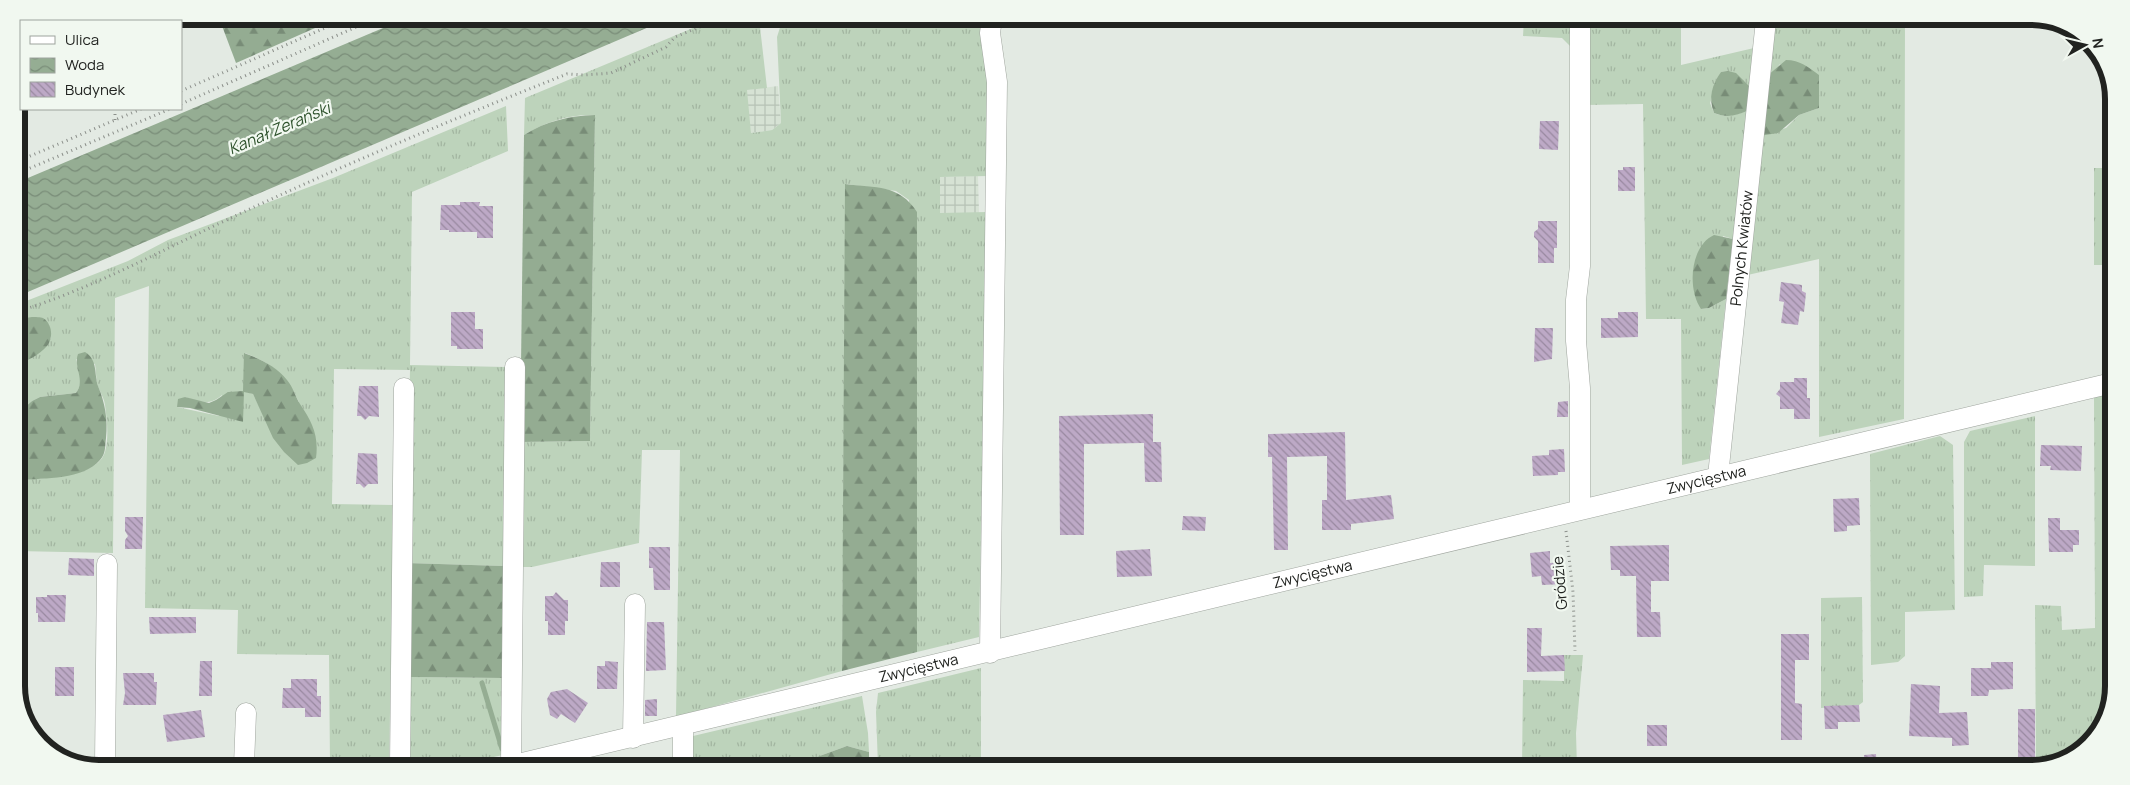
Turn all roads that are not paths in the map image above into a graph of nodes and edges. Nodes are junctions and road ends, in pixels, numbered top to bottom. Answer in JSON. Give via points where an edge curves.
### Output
{"nodes":[{"id":1,"x":991,"y":25,"type":"edge"},
{"id":2,"x":1580,"y":25,"type":"edge"},
{"id":3,"x":1765,"y":25,"type":"edge"},
{"id":4,"x":515,"y":367,"type":"dead end"},
{"id":5,"x":2105,"y":385,"type":"edge"},
{"id":6,"x":404,"y":388,"type":"dead end"},
{"id":7,"x":1718,"y":476,"type":"junction"},
{"id":8,"x":1572,"y":511,"type":"junction"},
{"id":9,"x":106,"y":564,"type":"dead end"},
{"id":10,"x":634,"y":604,"type":"dead end"},
{"id":11,"x":990,"y":653,"type":"junction"},
{"id":12,"x":246,"y":713,"type":"dead end"},
{"id":13,"x":683,"y":726,"type":"junction"},
{"id":14,"x":633,"y":738,"type":"junction"},
{"id":15,"x":580,"y":758,"type":"edge"},
{"id":16,"x":104,"y":760,"type":"edge"},
{"id":17,"x":244,"y":760,"type":"edge"},
{"id":18,"x":400,"y":760,"type":"edge"},
{"id":19,"x":512,"y":760,"type":"edge"},
{"id":20,"x":561,"y":760,"type":"edge"},
{"id":21,"x":683,"y":760,"type":"edge"}],
"edges":[{"from":1,"to":11,"type":"street","via":[[997,82]]},
{"from":2,"to":8,"type":"street","via":[[1580,266],[1576,341],[1580,388]]},
{"from":3,"to":7,"type":"street","name":"Polnych Kwiatów"},
{"from":4,"to":19,"type":"street"},
{"from":5,"to":7,"type":"street","name":"Zwycięstwa"},
{"from":6,"to":18,"type":"street"},
{"from":7,"to":8,"type":"street","name":"Zwycięstwa"},
{"from":8,"to":11,"type":"street","name":"Zwycięstwa"},
{"from":9,"to":16,"type":"street"},
{"from":10,"to":14,"type":"street"},
{"from":11,"to":13,"type":"street","name":"Zwycięstwa"},
{"from":12,"to":17,"type":"street"},
{"from":13,"to":14,"type":"street","name":"Zwycięstwa"},
{"from":13,"to":21,"type":"street"},
{"from":14,"to":15,"type":"street","name":"Zwycięstwa"},
{"from":15,"to":20,"type":"street","name":"Zwycięstwa"}]}
